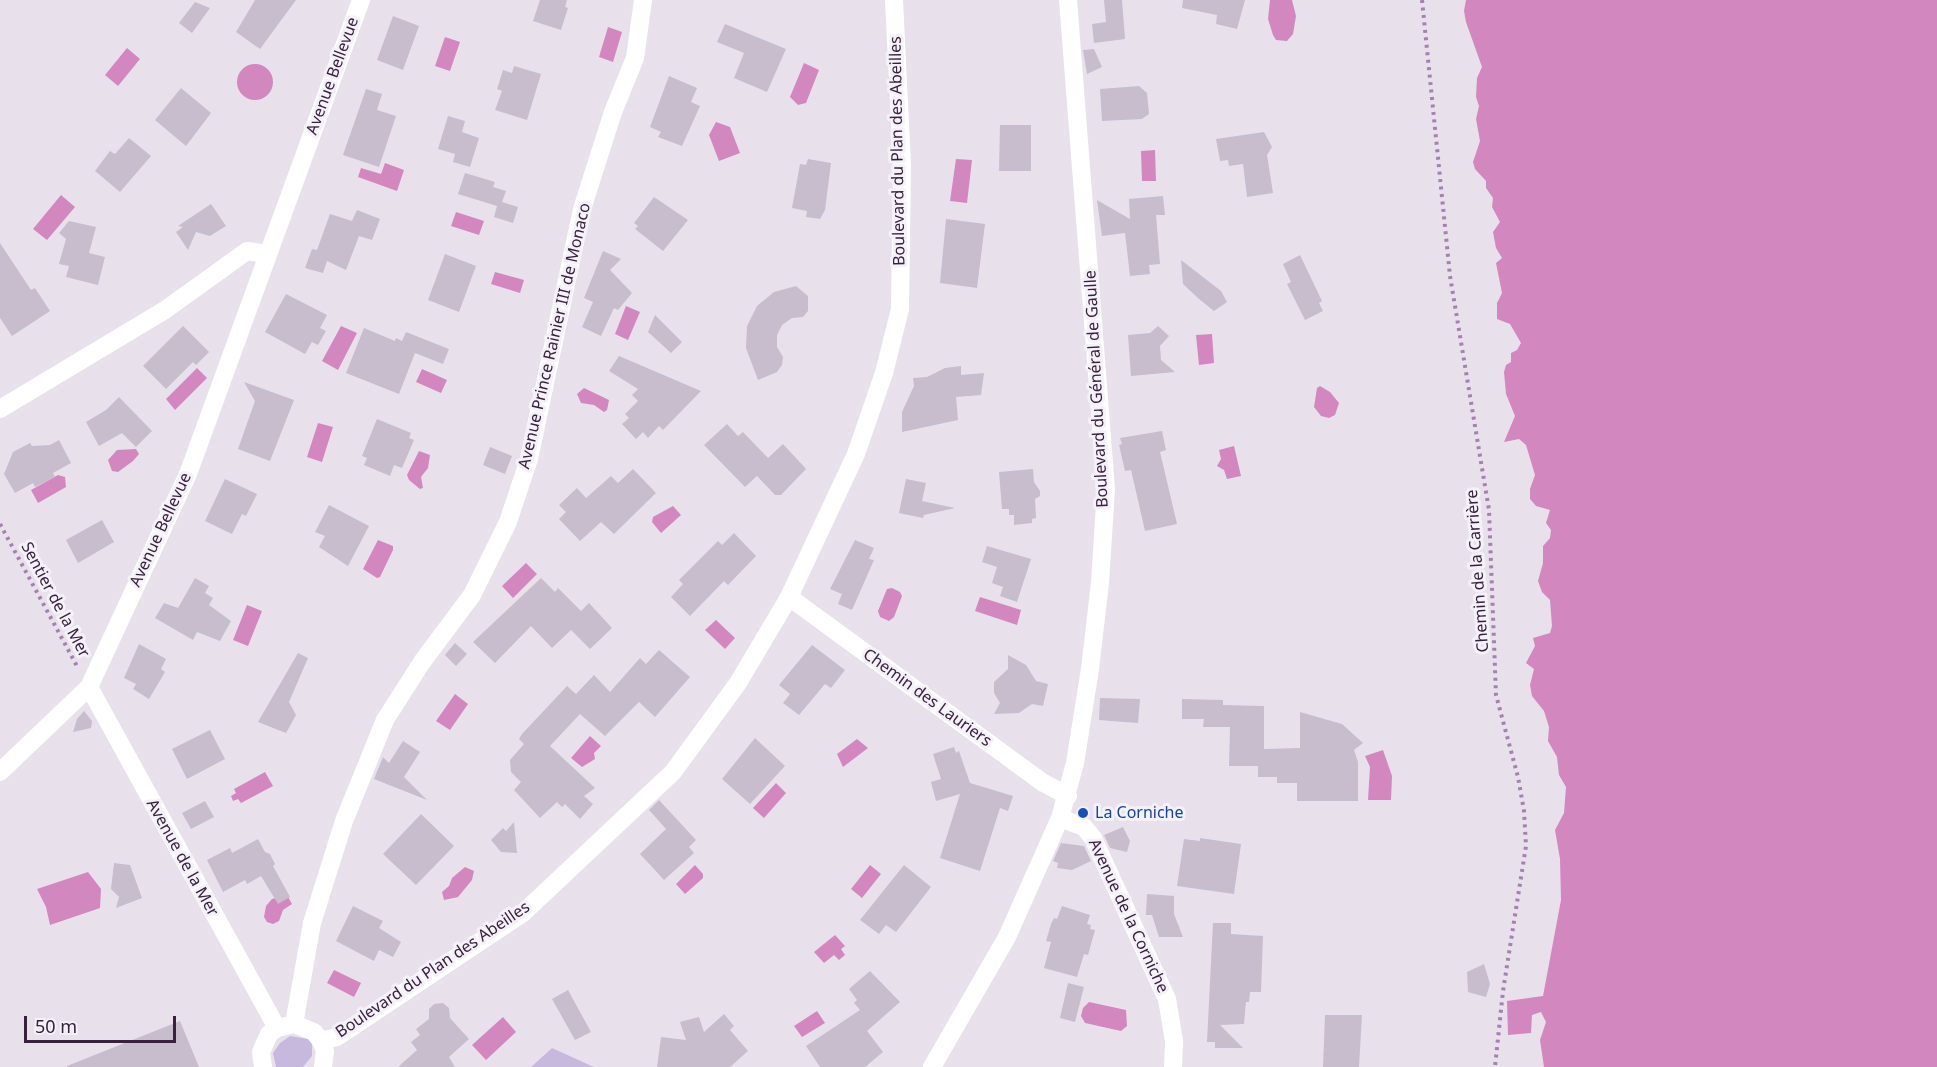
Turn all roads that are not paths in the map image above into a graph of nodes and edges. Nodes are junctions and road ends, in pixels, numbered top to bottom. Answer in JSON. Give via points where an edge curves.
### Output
{"nodes":[{"id":1,"x":361,"y":0,"type":"edge"},
{"id":2,"x":643,"y":0,"type":"edge"},
{"id":3,"x":894,"y":0,"type":"edge"},
{"id":4,"x":1068,"y":0,"type":"edge"},
{"id":5,"x":268,"y":254,"type":"junction"},
{"id":6,"x":0,"y":409,"type":"edge"},
{"id":7,"x":789,"y":597,"type":"junction"},
{"id":8,"x":88,"y":687,"type":"junction"},
{"id":9,"x":0,"y":772,"type":"edge"},
{"id":10,"x":1068,"y":796,"type":"junction"},
{"id":11,"x":1060,"y":818,"type":"junction"},
{"id":12,"x":286,"y":1026,"type":"junction"},
{"id":13,"x":321,"y":1041,"type":"junction"},
{"id":14,"x":263,"y":1067,"type":"edge"},
{"id":15,"x":323,"y":1067,"type":"edge"},
{"id":16,"x":932,"y":1067,"type":"edge"},
{"id":17,"x":1173,"y":1067,"type":"edge"}],
"edges":[{"from":1,"to":5,"type":"street","name":"Avenue Bellevue"},
{"from":2,"to":12,"type":"street","name":"Avenue Prince Rainier III de Monaco","via":[[635,58],[582,209],[529,459],[508,522],[472,595],[385,720],[344,821],[312,923]]},
{"from":3,"to":7,"type":"street","name":"Boulevard du Plan des Abeilles","via":[[902,164],[900,309],[884,373],[856,454]]},
{"from":4,"to":10,"type":"street","name":"Boulevard du Général de Gaulle","via":[[1106,489],[1095,626]]},
{"from":5,"to":6,"type":"street","via":[[247,251],[165,310]]},
{"from":5,"to":8,"type":"street","name":"Avenue Bellevue","via":[[188,474]]},
{"from":7,"to":10,"type":"street","name":"Chemin des Lauriers","via":[[1042,782]]},
{"from":7,"to":13,"type":"street","name":"Boulevard du Plan des Abeilles","via":[[738,684],[673,772],[523,913],[337,1037]]},
{"from":8,"to":9,"type":"street","name":"Avenue Bellevue"},
{"from":8,"to":12,"type":"street","name":"Avenue de la Mer"},
{"from":10,"to":11,"type":"street","name":"Boulevard du Général de Gaulle"},
{"from":11,"to":16,"type":"street","name":"Boulevard du Général de Gaulle","via":[[1007,937]]},
{"from":11,"to":17,"type":"street","name":"Avenue de la Corniche","via":[[1084,827],[1093,838],[1167,999],[1174,1041]]},
{"from":12,"to":13,"type":"street","via":[[314,1032]]},
{"from":12,"to":14,"type":"street","via":[[264,1043]]},
{"from":13,"to":15,"type":"street","via":[[325,1051]]}]}
